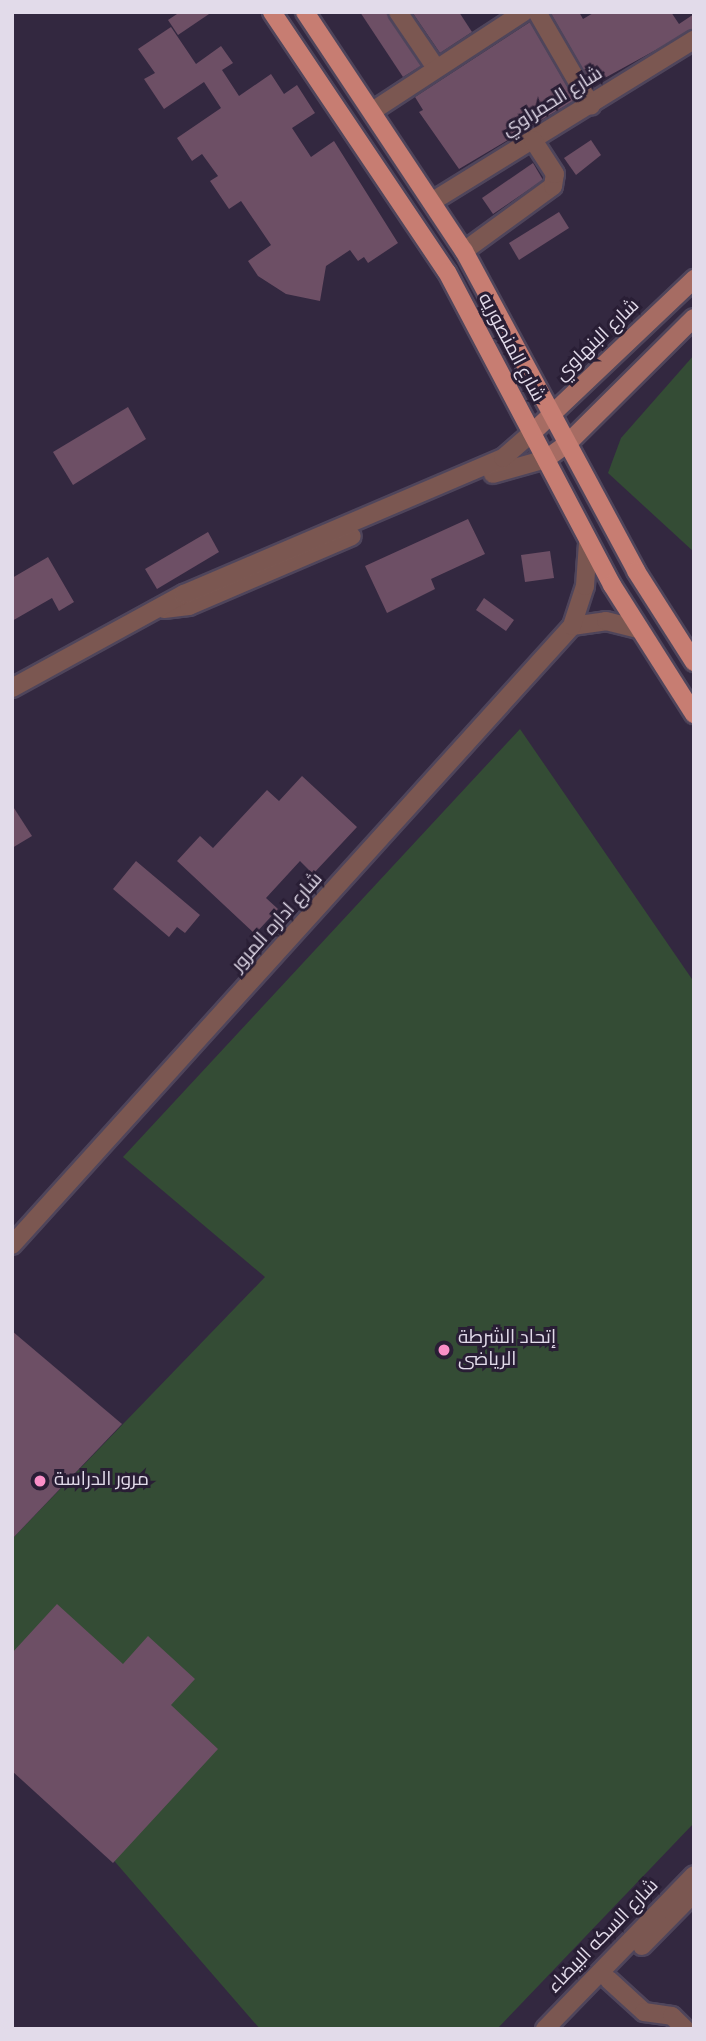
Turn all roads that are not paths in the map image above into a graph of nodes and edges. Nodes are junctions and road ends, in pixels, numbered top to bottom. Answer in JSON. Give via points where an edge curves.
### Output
{"nodes":[{"id":1,"x":272,"y":12,"type":"edge"},
{"id":2,"x":305,"y":12,"type":"edge"},
{"id":3,"x":398,"y":12,"type":"edge"},
{"id":4,"x":524,"y":12,"type":"edge"},
{"id":5,"x":537,"y":12,"type":"edge"},
{"id":6,"x":694,"y":40,"type":"edge"},
{"id":7,"x":436,"y":68,"type":"junction"},
{"id":8,"x":591,"y":105,"type":"junction"},
{"id":9,"x":374,"y":110,"type":"junction"},
{"id":10,"x":533,"y":140,"type":"junction"},
{"id":11,"x":433,"y":201,"type":"junction"},
{"id":12,"x":464,"y":251,"type":"junction"},
{"id":13,"x":694,"y":279,"type":"edge"},
{"id":14,"x":694,"y":318,"type":"edge"},
{"id":15,"x":553,"y":414,"type":"junction"},
{"id":16,"x":532,"y":433,"type":"junction"},
{"id":17,"x":569,"y":442,"type":"junction"},
{"id":18,"x":546,"y":459,"type":"junction"},
{"id":19,"x":588,"y":543,"type":"junction"},
{"id":20,"x":636,"y":571,"type":"junction"},
{"id":21,"x":612,"y":585,"type":"junction"},
{"id":22,"x":160,"y":609,"type":"junction"},
{"id":23,"x":572,"y":626,"type":"junction"},
{"id":24,"x":638,"y":629,"type":"junction"},
{"id":25,"x":694,"y":662,"type":"edge"},
{"id":26,"x":12,"y":688,"type":"edge"},
{"id":27,"x":694,"y":713,"type":"edge"},
{"id":28,"x":12,"y":1245,"type":"edge"},
{"id":29,"x":694,"y":1875,"type":"edge"},
{"id":30,"x":694,"y":1893,"type":"edge"},
{"id":31,"x":609,"y":1980,"type":"junction"},
{"id":32,"x":545,"y":2029,"type":"edge"},
{"id":33,"x":561,"y":2029,"type":"edge"},
{"id":34,"x":685,"y":2029,"type":"edge"}],
"edges":[{"from":1,"to":16,"type":"main road","name":"شارع المنصوريه","via":[[447,272]]},
{"from":2,"to":9,"type":"main road","name":"شارع المنصوريه"},
{"from":3,"to":7,"type":"street"},
{"from":4,"to":7,"type":"street"},
{"from":5,"to":8,"type":"street"},
{"from":6,"to":8,"type":"street","name":"شارع الحمراوي"},
{"from":7,"to":9,"type":"street"},
{"from":8,"to":10,"type":"street","name":"شارع الحمراوي"},
{"from":9,"to":11,"type":"main road","name":"شارع المنصوريه"},
{"from":10,"to":11,"type":"street","name":"شارع الحمراوي"},
{"from":10,"to":12,"type":"street","via":[[555,174],[553,186]]},
{"from":11,"to":12,"type":"main road","name":"شارع المنصوريه"},
{"from":12,"to":15,"type":"main road","name":"شارع المنصوريه"},
{"from":13,"to":15,"type":"main road","name":"شارع البنهاوي"},
{"from":14,"to":17,"type":"main road"},
{"from":15,"to":16,"type":"main road","name":"شارع البنهاوي"},
{"from":15,"to":17,"type":"main road","name":"شارع المنصوريه"},
{"from":16,"to":18,"type":"main road","name":"شارع المنصوريه"},
{"from":16,"to":22,"type":"street","via":[[503,458],[198,588]]},
{"from":17,"to":18,"type":"main road"},
{"from":17,"to":20,"type":"main road","name":"شارع المنصوريه"},
{"from":18,"to":19,"type":"main road","name":"شارع المنصوريه"},
{"from":18,"to":22,"type":"street","via":[[509,467],[196,604]]},
{"from":19,"to":21,"type":"main road","name":"شارع المنصوريه"},
{"from":19,"to":23,"type":"street","name":"شارع اداره المرور","via":[[585,586]]},
{"from":20,"to":21,"type":"main road"},
{"from":20,"to":25,"type":"main road","name":"شارع المنصوريه"},
{"from":21,"to":24,"type":"main road","name":"شارع المنصوريه"},
{"from":22,"to":26,"type":"street"},
{"from":23,"to":24,"type":"street","via":[[606,621]]},
{"from":23,"to":28,"type":"street","name":"شارع اداره المرور"},
{"from":24,"to":27,"type":"main road","name":"شارع المنصوريه"},
{"from":29,"to":32,"type":"street","name":"شارع السكه البيضاء"},
{"from":30,"to":31,"type":"street","name":"شارع السكه البيضاء"},
{"from":31,"to":33,"type":"street","name":"شارع السكه البيضاء"},
{"from":31,"to":34,"type":"street","via":[[644,2012],[672,2016]]}]}
